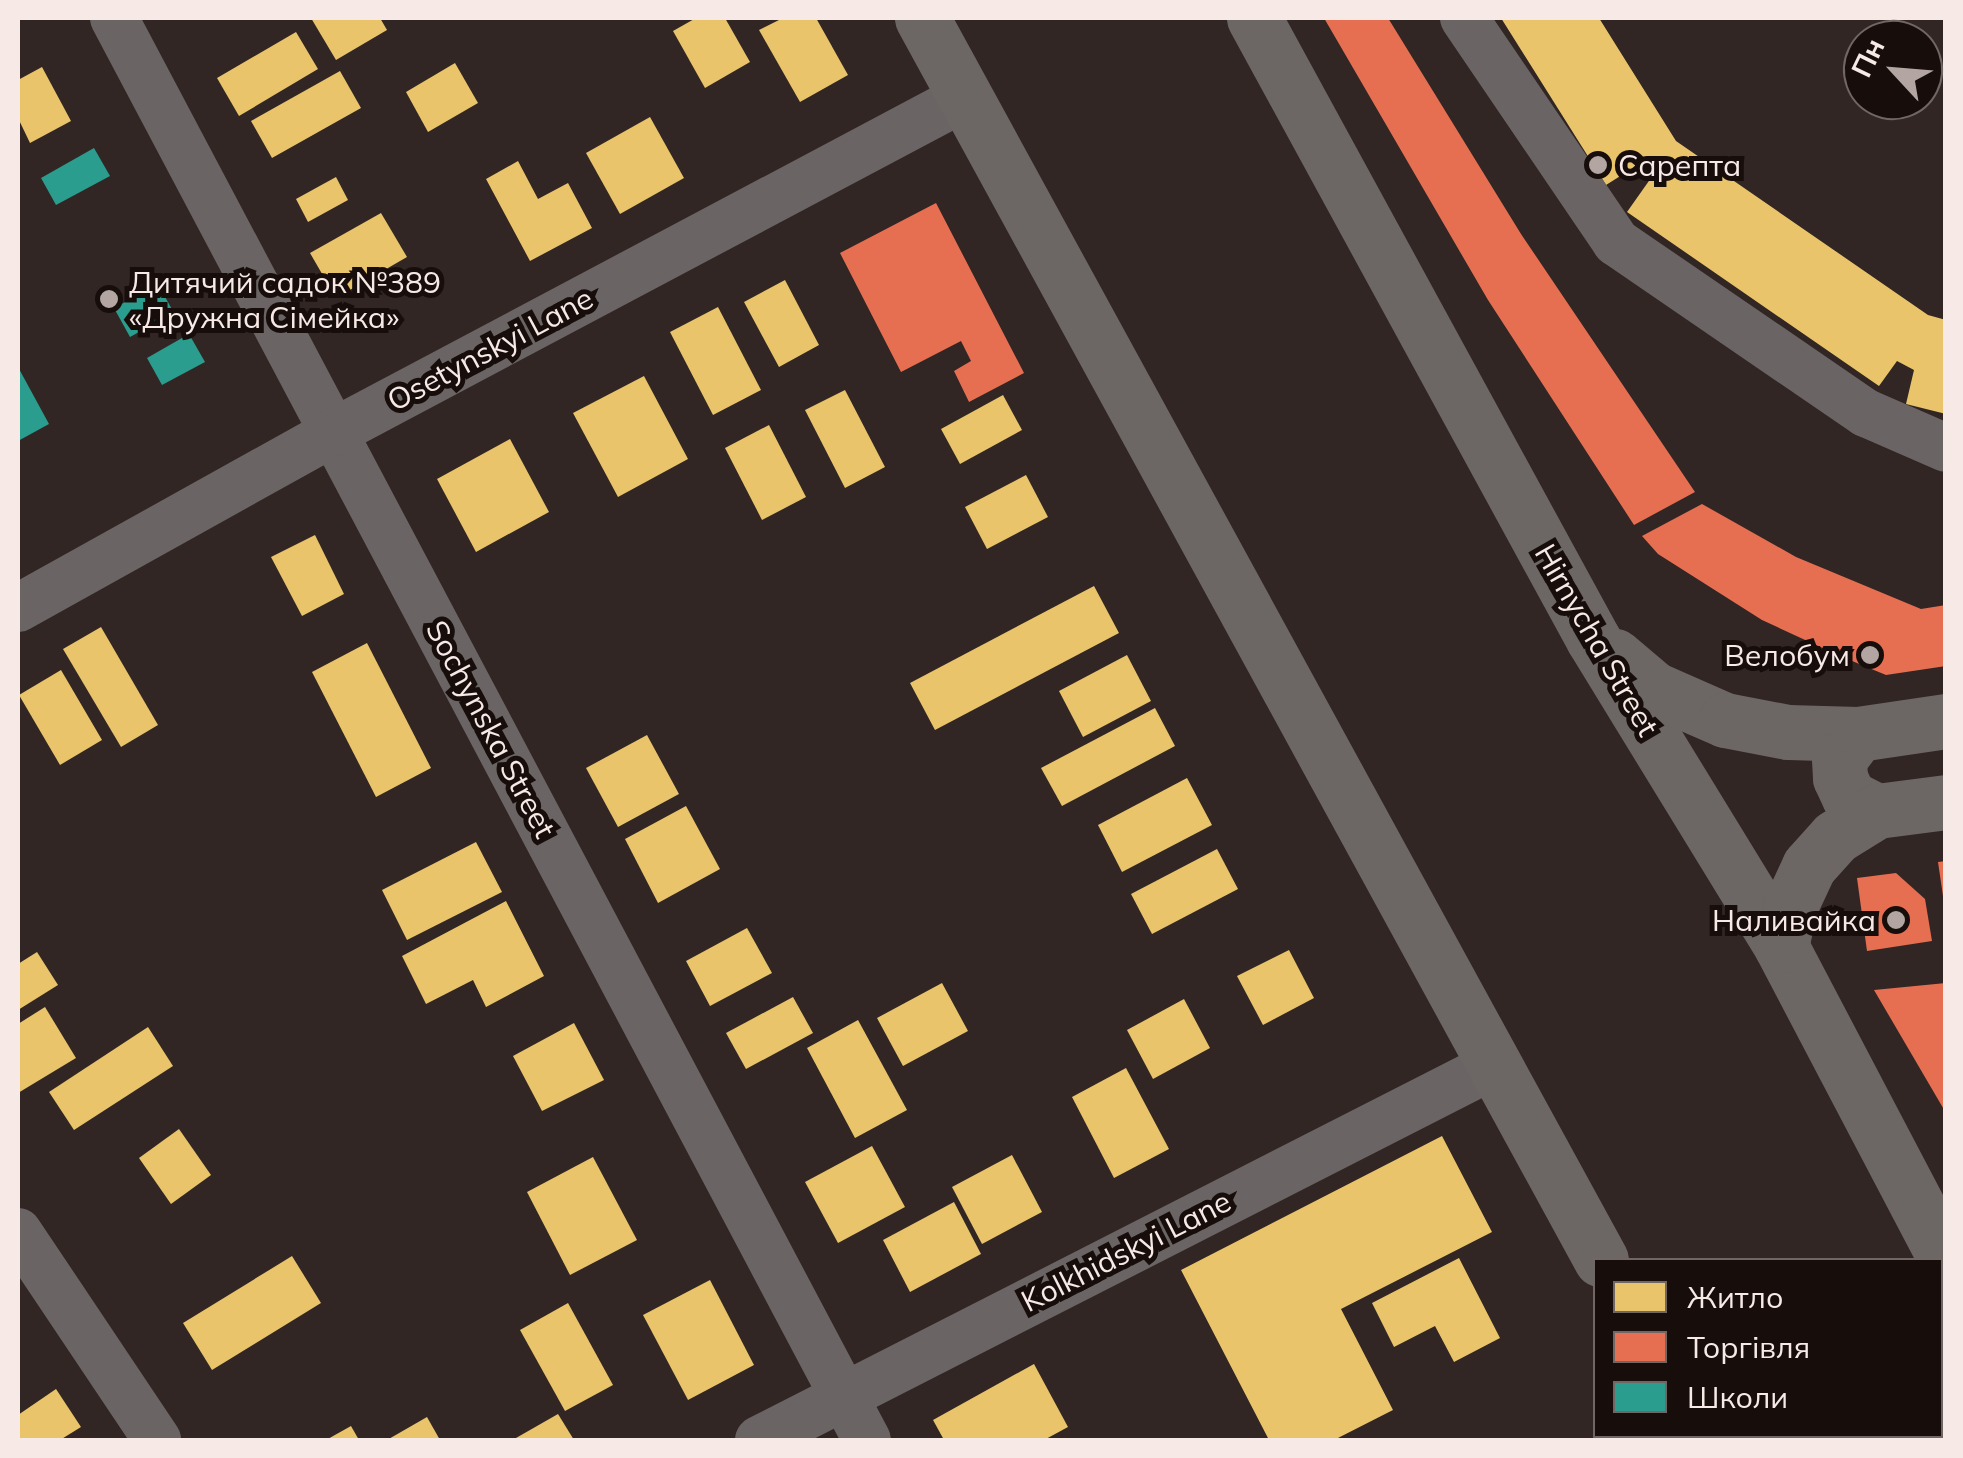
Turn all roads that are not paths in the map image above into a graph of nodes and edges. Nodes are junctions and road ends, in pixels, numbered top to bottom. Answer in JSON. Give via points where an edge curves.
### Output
{"nodes":[{"id":1,"x":114,"y":18,"type":"edge"},
{"id":2,"x":922,"y":18,"type":"edge"},
{"id":3,"x":1254,"y":18,"type":"edge"},
{"id":4,"x":1464,"y":18,"type":"edge"},
{"id":5,"x":965,"y":97,"type":"junction"},
{"id":6,"x":334,"y":432,"type":"junction"},
{"id":7,"x":1946,"y":448,"type":"edge"},
{"id":8,"x":18,"y":608,"type":"edge"},
{"id":9,"x":1593,"y":638,"type":"junction"},
{"id":10,"x":1946,"y":721,"type":"edge"},
{"id":11,"x":1858,"y":734,"type":"junction"},
{"id":12,"x":1946,"y":802,"type":"edge"},
{"id":13,"x":1876,"y":812,"type":"junction"},
{"id":14,"x":1781,"y":946,"type":"junction"},
{"id":15,"x":1494,"y":1065,"type":"junction"},
{"id":16,"x":18,"y":1232,"type":"edge"},
{"id":17,"x":1600,"y":1258,"type":"edge"},
{"id":18,"x":1946,"y":1260,"type":"edge"},
{"id":19,"x":842,"y":1395,"type":"junction"},
{"id":20,"x":157,"y":1440,"type":"edge"},
{"id":21,"x":760,"y":1440,"type":"edge"},
{"id":22,"x":867,"y":1440,"type":"edge"}],
"edges":[{"from":1,"to":6,"type":"street","name":"Sochynska Street"},
{"from":2,"to":5,"type":"main road"},
{"from":3,"to":9,"type":"main road","name":"Hirnycha Street"},
{"from":4,"to":7,"type":"street","via":[[1616,242],[1866,413]]},
{"from":5,"to":6,"type":"street","name":"Osetynskyi Lane"},
{"from":5,"to":15,"type":"main road"},
{"from":6,"to":8,"type":"street","name":"Osetynskyi Lane"},
{"from":6,"to":19,"type":"street","name":"Sochynska Street"},
{"from":9,"to":11,"type":"main road","via":[[1654,689],[1725,720],[1788,732]]},
{"from":9,"to":14,"type":"main road","name":"Hirnycha Street"},
{"from":10,"to":11,"type":"main road"},
{"from":11,"to":13,"type":"main road","via":[[1839,759],[1840,778],[1849,797]]},
{"from":12,"to":13,"type":"main road"},
{"from":13,"to":14,"type":"main road","via":[[1836,837],[1809,866]]},
{"from":14,"to":18,"type":"main road","name":"Hirnycha Street"},
{"from":15,"to":17,"type":"main road"},
{"from":15,"to":19,"type":"street","name":"Kolkhidskyi Lane"},
{"from":16,"to":20,"type":"street"},
{"from":19,"to":21,"type":"street","name":"Kolkhidskyi Lane"},
{"from":19,"to":22,"type":"street","name":"Sochynska Street"}]}
